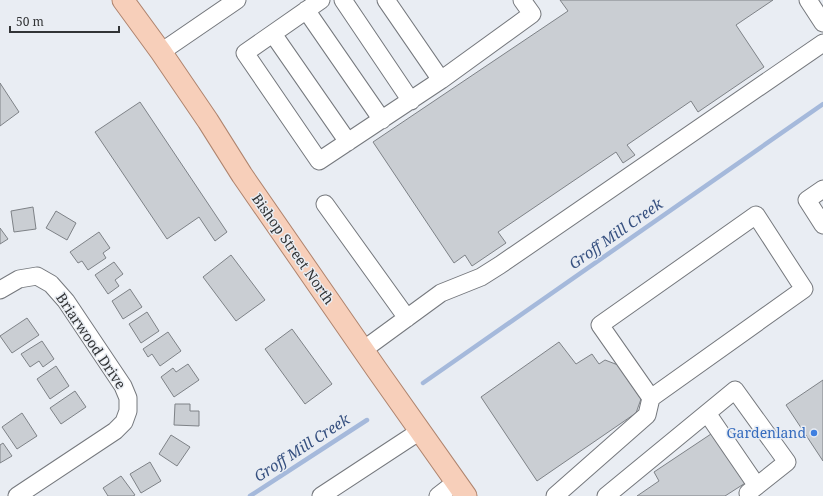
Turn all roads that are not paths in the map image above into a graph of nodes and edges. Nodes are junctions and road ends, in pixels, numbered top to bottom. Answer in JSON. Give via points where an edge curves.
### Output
{"nodes":[{"id":1,"x":123,"y":0,"type":"edge"},
{"id":2,"x":238,"y":0,"type":"edge"},
{"id":3,"x":321,"y":0,"type":"edge"},
{"id":4,"x":343,"y":0,"type":"edge"},
{"id":5,"x":386,"y":0,"type":"edge"},
{"id":6,"x":522,"y":0,"type":"edge"},
{"id":7,"x":808,"y":0,"type":"edge"},
{"id":8,"x":306,"y":10,"type":"junction"},
{"id":9,"x":823,"y":23,"type":"edge"},
{"id":10,"x":273,"y":34,"type":"junction"},
{"id":11,"x":823,"y":43,"type":"edge"},
{"id":12,"x":160,"y":52,"type":"junction"},
{"id":13,"x":441,"y":80,"type":"junction"},
{"id":14,"x":411,"y":101,"type":"junction"},
{"id":15,"x":382,"y":120,"type":"junction"},
{"id":16,"x":348,"y":142,"type":"junction"},
{"id":17,"x":823,"y":189,"type":"edge"},
{"id":18,"x":325,"y":204,"type":"dead end"},
{"id":19,"x":823,"y":225,"type":"edge"},
{"id":20,"x":0,"y":290,"type":"edge"},
{"id":21,"x":407,"y":318,"type":"junction"},
{"id":22,"x":363,"y":350,"type":"junction"},
{"id":23,"x":651,"y":398,"type":"junction"},
{"id":24,"x":707,"y":413,"type":"junction"},
{"id":25,"x":420,"y":431,"type":"junction"},
{"id":26,"x":461,"y":489,"type":"edge"},
{"id":27,"x":750,"y":493,"type":"edge"},
{"id":28,"x":17,"y":496,"type":"edge"},
{"id":29,"x":320,"y":496,"type":"edge"},
{"id":30,"x":438,"y":496,"type":"edge"},
{"id":31,"x":555,"y":496,"type":"edge"},
{"id":32,"x":606,"y":496,"type":"edge"}],
"edges":[{"from":1,"to":12,"type":"main road","name":"Bishop Street North"},
{"from":2,"to":12,"type":"street"},
{"from":3,"to":8,"type":"street"},
{"from":4,"to":14,"type":"street"},
{"from":5,"to":13,"type":"street"},
{"from":6,"to":13,"type":"street","via":[[532,14]]},
{"from":7,"to":9,"type":"street"},
{"from":8,"to":10,"type":"street"},
{"from":8,"to":15,"type":"street"},
{"from":10,"to":16,"type":"street"},
{"from":10,"to":16,"type":"street","via":[[245,53],[319,161]]},
{"from":11,"to":21,"type":"street","via":[[481,277],[441,294]]},
{"from":12,"to":22,"type":"main road","name":"Bishop Street North","via":[[246,182]]},
{"from":13,"to":14,"type":"street"},
{"from":14,"to":15,"type":"street"},
{"from":15,"to":16,"type":"street"},
{"from":17,"to":19,"type":"street","via":[[807,200]]},
{"from":18,"to":21,"type":"street"},
{"from":20,"to":28,"type":"street","name":"Briarwood Drive","via":[[19,279],[37,276],[51,284],[66,301],[123,386],[128,398],[128,411],[124,422],[115,431]]},
{"from":21,"to":22,"type":"street"},
{"from":22,"to":25,"type":"main road","name":"Bishop Street North"},
{"from":23,"to":23,"type":"street","via":[[804,289],[756,215],[600,325]]},
{"from":23,"to":31,"type":"street","via":[[647,415]]},
{"from":24,"to":27,"type":"street"},
{"from":24,"to":27,"type":"street","via":[[735,390],[787,462]]},
{"from":24,"to":32,"type":"street"},
{"from":25,"to":26,"type":"main road","name":"Bishop Street North"},
{"from":25,"to":29,"type":"street"},
{"from":26,"to":30,"type":"street"}]}
